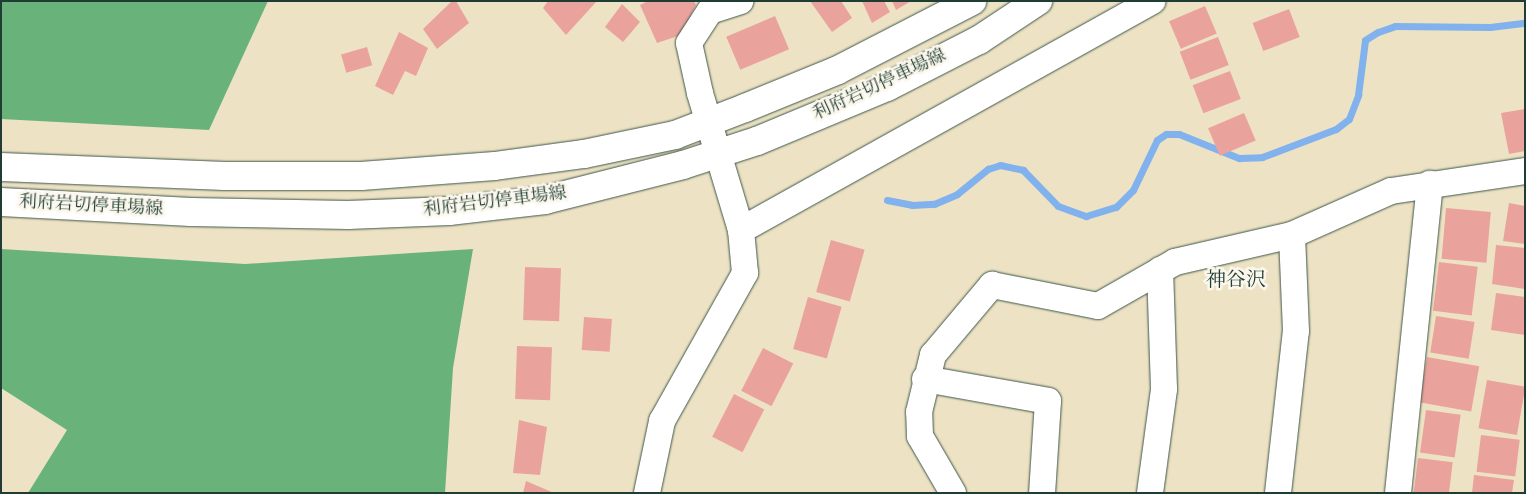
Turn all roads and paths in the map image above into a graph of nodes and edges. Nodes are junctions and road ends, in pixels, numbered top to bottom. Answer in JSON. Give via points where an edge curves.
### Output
{"nodes":[{"id":1,"x":740,"y":1,"type":"edge"},
{"id":2,"x":972,"y":1,"type":"edge"},
{"id":3,"x":1038,"y":1,"type":"edge"},
{"id":4,"x":1153,"y":1,"type":"edge"},
{"id":5,"x":709,"y":122,"type":"junction"},
{"id":6,"x":719,"y":153,"type":"junction"},
{"id":7,"x":1,"y":166,"type":"edge"},
{"id":8,"x":1525,"y":172,"type":"edge"},
{"id":9,"x":1430,"y":184,"type":"junction"},
{"id":10,"x":1,"y":202,"type":"edge"},
{"id":11,"x":741,"y":230,"type":"junction"},
{"id":12,"x":1292,"y":235,"type":"junction"},
{"id":13,"x":1160,"y":270,"type":"junction"},
{"id":14,"x":926,"y":379,"type":"junction"},
{"id":15,"x":647,"y":493,"type":"edge"},
{"id":16,"x":953,"y":493,"type":"edge"},
{"id":17,"x":1042,"y":493,"type":"edge"},
{"id":18,"x":1150,"y":493,"type":"edge"},
{"id":19,"x":1278,"y":493,"type":"edge"},
{"id":20,"x":1398,"y":493,"type":"edge"}],
"edges":[{"from":1,"to":5,"type":"street","via":[[710,11],[689,43]]},
{"from":2,"to":5,"type":"main road","name":"利府岩切停車場線","via":[[838,70]]},
{"from":3,"to":6,"type":"main road","name":"利府岩切停車場線","via":[[979,40],[887,87],[757,141]]},
{"from":4,"to":11,"type":"street"},
{"from":5,"to":6,"type":"street"},
{"from":5,"to":7,"type":"main road","name":"利府岩切停車場線","via":[[674,135],[584,154],[495,166],[361,176],[225,176]]},
{"from":6,"to":10,"type":"main road","name":"利府岩切停車場線","via":[[546,200],[449,211],[309,214]]},
{"from":6,"to":11,"type":"street"},
{"from":8,"to":9,"type":"street"},
{"from":9,"to":12,"type":"street","via":[[1391,191]]},
{"from":9,"to":20,"type":"street"},
{"from":11,"to":15,"type":"street","via":[[745,273],[662,421]]},
{"from":12,"to":13,"type":"street","via":[[1175,262]]},
{"from":12,"to":19,"type":"street","via":[[1296,331]]},
{"from":13,"to":14,"type":"street","via":[[1098,306],[992,285],[933,355]]},
{"from":13,"to":18,"type":"street","via":[[1164,389]]},
{"from":14,"to":16,"type":"street","via":[[919,412],[920,436]]},
{"from":14,"to":17,"type":"street","via":[[1048,401]]}]}
